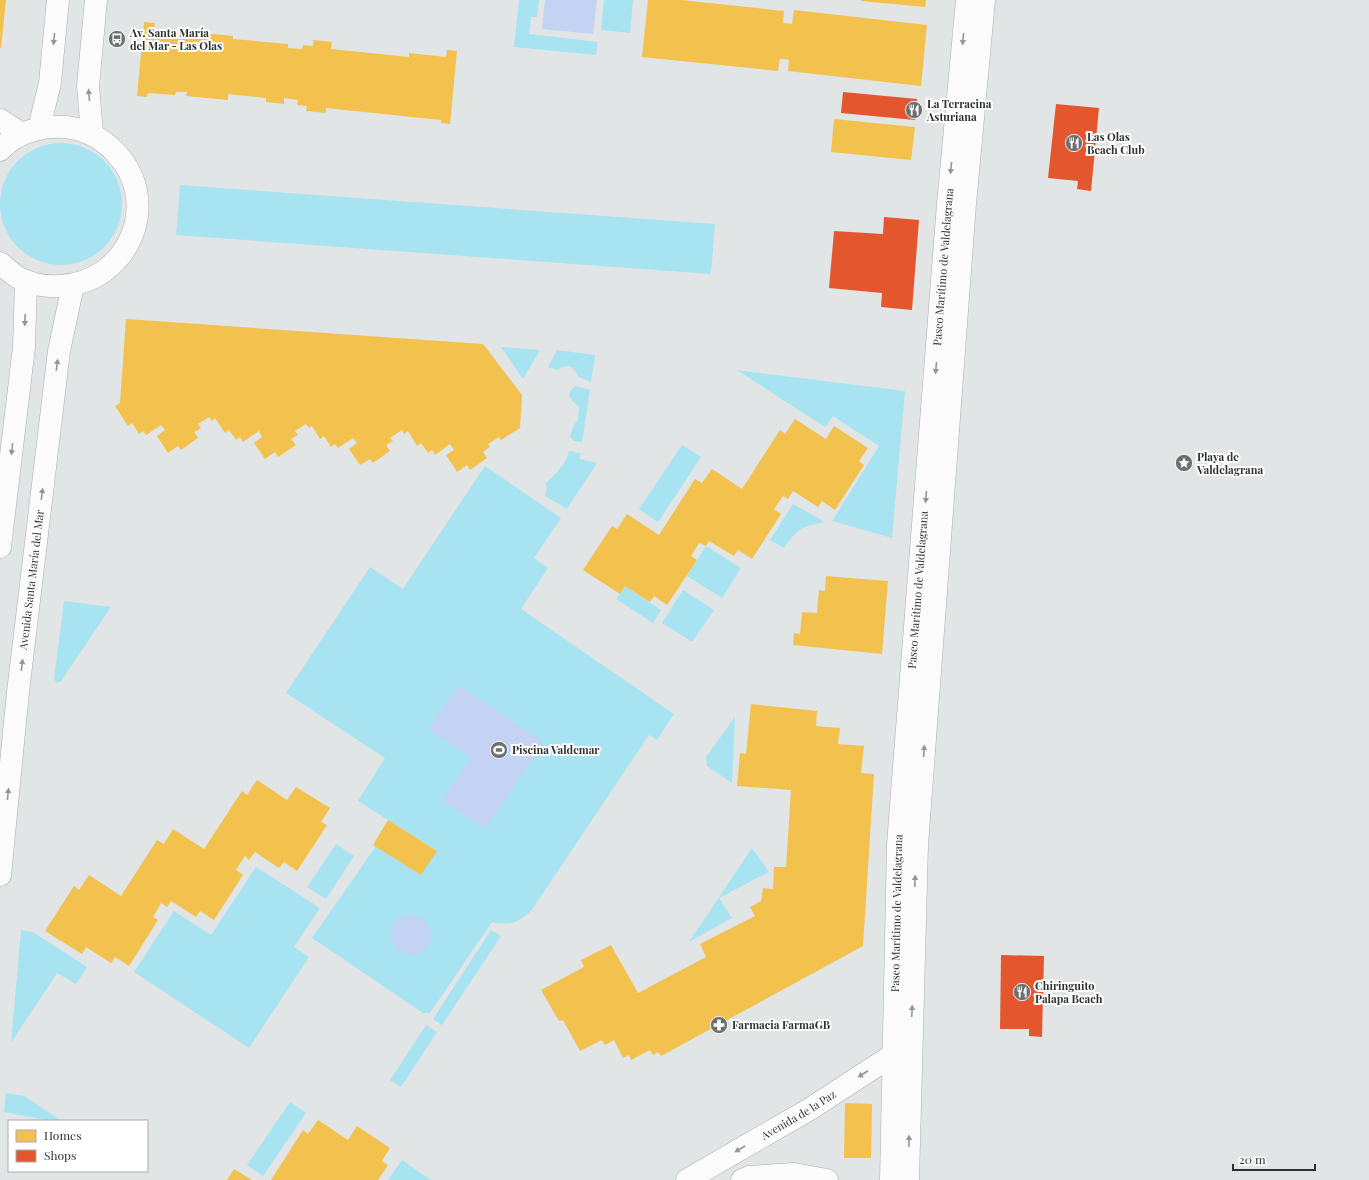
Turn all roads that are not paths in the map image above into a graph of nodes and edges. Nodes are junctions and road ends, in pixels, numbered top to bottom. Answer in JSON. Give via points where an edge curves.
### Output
{"nodes":[{"id":1,"x":58,"y":0,"type":"edge"},
{"id":2,"x":96,"y":0,"type":"edge"},
{"id":3,"x":967,"y":0,"type":"edge"},
{"id":4,"x":984,"y":0,"type":"edge"},
{"id":5,"x":0,"y":120,"type":"edge"},
{"id":6,"x":31,"y":131,"type":"junction"},
{"id":7,"x":92,"y":134,"type":"junction"},
{"id":8,"x":0,"y":150,"type":"edge"},
{"id":9,"x":0,"y":263,"type":"edge"},
{"id":10,"x":15,"y":280,"type":"edge"},
{"id":11,"x":73,"y":285,"type":"junction"},
{"id":12,"x":0,"y":548,"type":"edge"},
{"id":13,"x":0,"y":875,"type":"edge"},
{"id":14,"x":902,"y":1056,"type":"junction"},
{"id":15,"x":687,"y":1180,"type":"edge"},
{"id":16,"x":742,"y":1180,"type":"edge"},
{"id":17,"x":827,"y":1180,"type":"edge"},
{"id":18,"x":891,"y":1180,"type":"edge"},
{"id":19,"x":908,"y":1180,"type":"edge"}],
"edges":[{"from":1,"to":6,"type":"street","one_way":true,"via":[[50,83]]},
{"from":7,"to":2,"type":"street","one_way":true,"via":[[88,86]]},
{"from":3,"to":14,"type":"street","name":"Paseo Marítimo de Valdelagrana","one_way":true,"via":[[948,204],[898,844]]},
{"from":14,"to":4,"type":"street","name":"Paseo Marítimo de Valdelagrana","one_way":true,"via":[[964,212]]},
{"from":5,"to":6,"type":"street"},
{"from":6,"to":7,"type":"street","via":[[57,126],[75,128]]},
{"from":6,"to":8,"type":"street"},
{"from":7,"to":11,"type":"street","via":[[106,142],[123,161],[134,184],[138,208],[133,233],[121,256],[103,273]]},
{"from":9,"to":10,"type":"street"},
{"from":10,"to":11,"type":"street","via":[[49,286]]},
{"from":10,"to":12,"type":"street","one_way":true,"via":[[24,346]]},
{"from":13,"to":11,"type":"street","name":"Avenida Santa María del Mar","one_way":true,"via":[[18,692],[58,359]]},
{"from":14,"to":15,"type":"street","name":"Avenida de la Paz","one_way":true},
{"from":14,"to":18,"type":"street","name":"Paseo Marítimo de Valdelagrana"},
{"from":19,"to":14,"type":"street","name":"Paseo Marítimo de Valdelagrana","one_way":true},
{"from":16,"to":17,"type":"street","via":[[749,1177],[794,1174]]}]}
